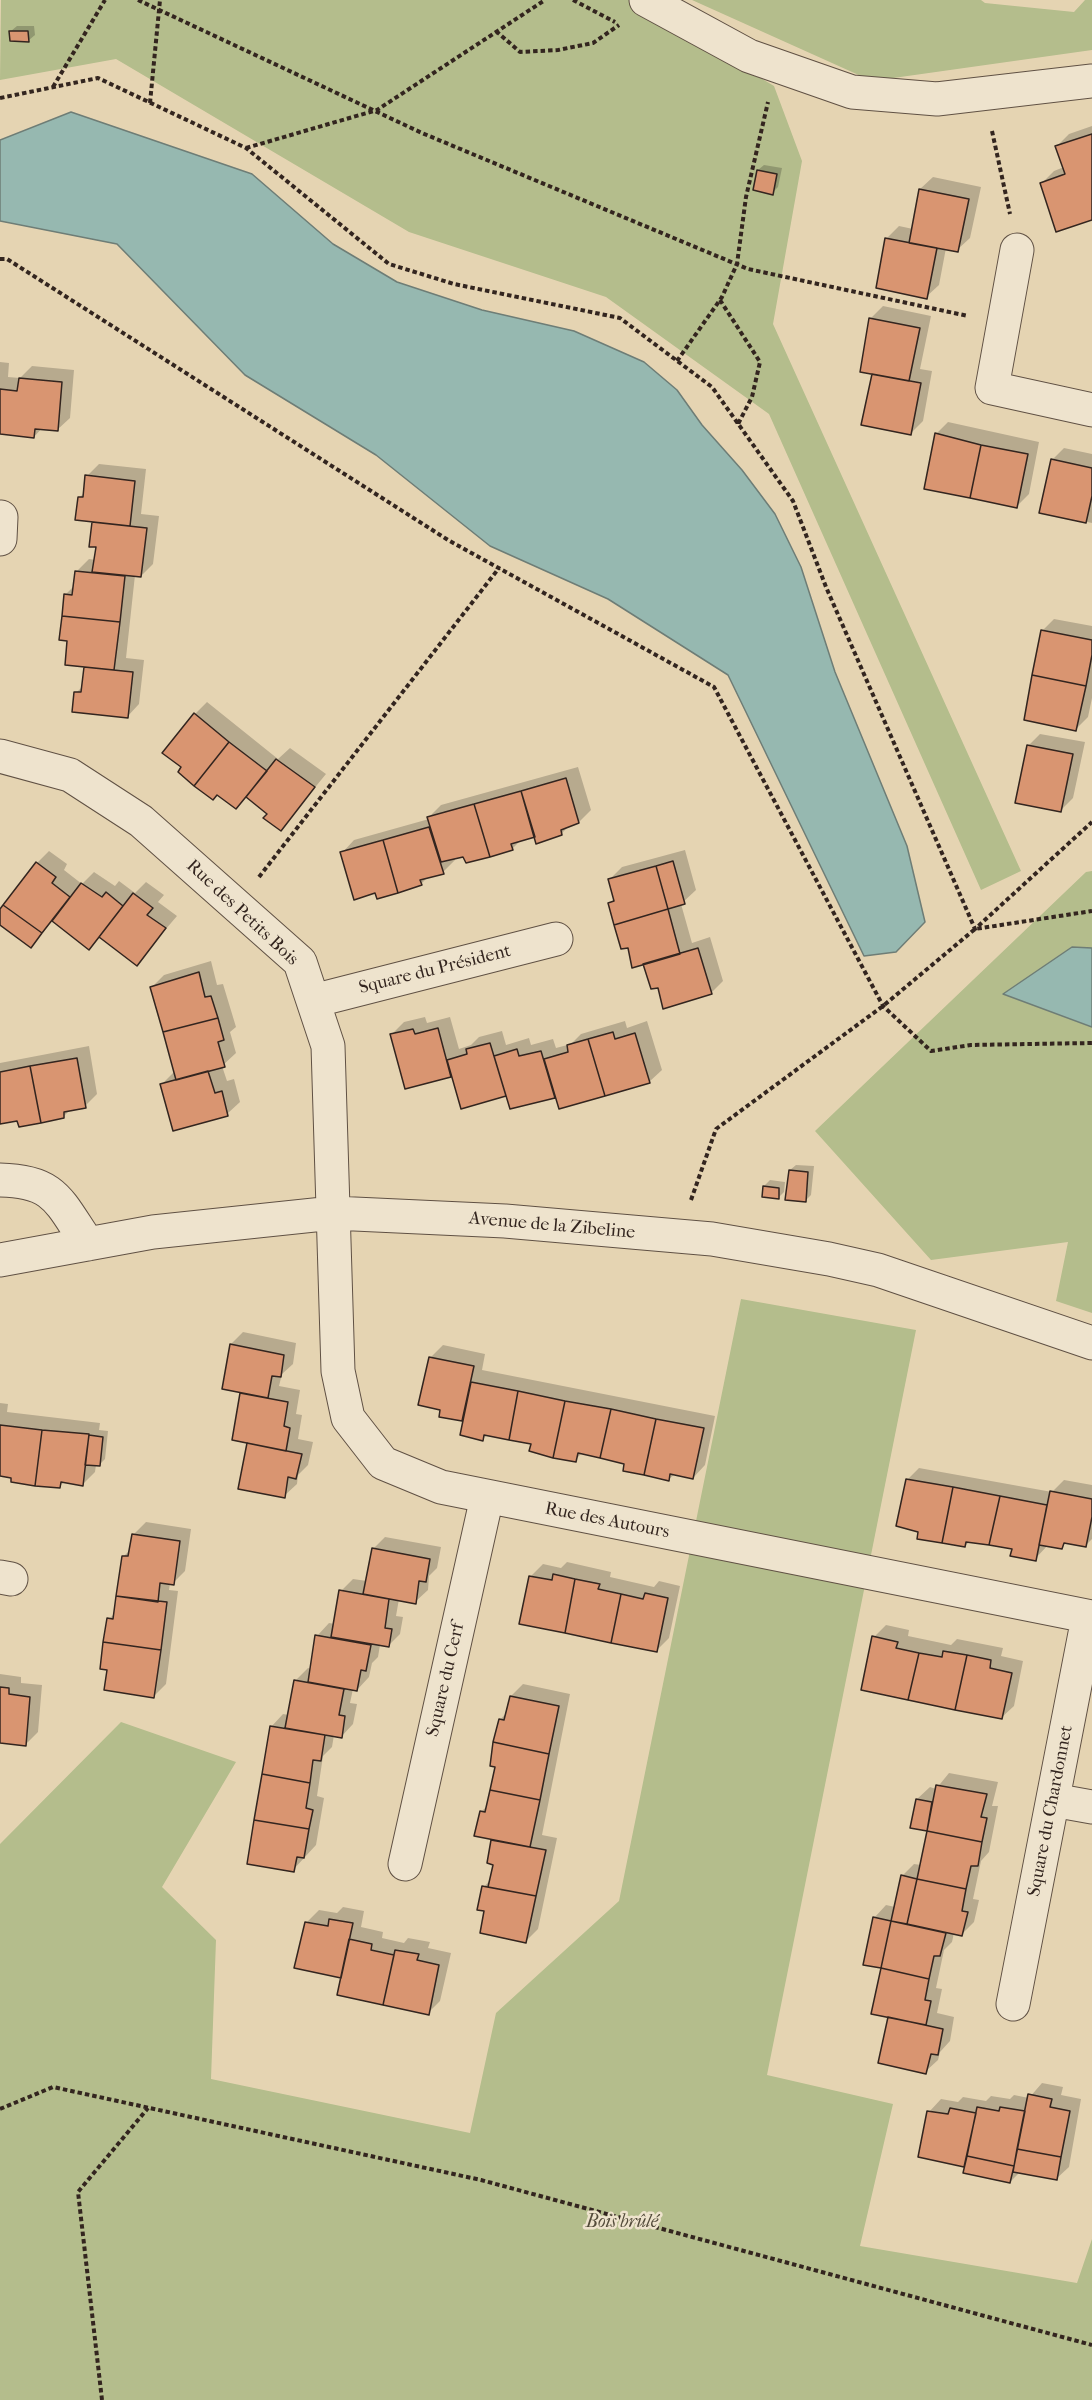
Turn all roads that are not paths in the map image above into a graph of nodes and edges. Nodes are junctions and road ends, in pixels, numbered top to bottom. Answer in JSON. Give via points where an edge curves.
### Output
{"nodes":[{"id":1,"x":646,"y":0,"type":"edge"},
{"id":2,"x":1092,"y":81,"type":"edge"},
{"id":3,"x":1017,"y":250,"type":"road end"},
{"id":4,"x":1092,"y":410,"type":"edge"},
{"id":5,"x":0,"y":756,"type":"edge"},
{"id":6,"x":556,"y":939,"type":"dead end"},
{"id":7,"x":313,"y":1001,"type":"junction"},
{"id":8,"x":0,"y":1180,"type":"edge"},
{"id":9,"x":333,"y":1213,"type":"junction"},
{"id":10,"x":88,"y":1244,"type":"junction"},
{"id":11,"x":0,"y":1260,"type":"edge"},
{"id":12,"x":1092,"y":1343,"type":"edge"},
{"id":13,"x":487,"y":1497,"type":"junction"},
{"id":14,"x":1090,"y":1618,"type":"edge"},
{"id":15,"x":1053,"y":1800,"type":"junction"},
{"id":16,"x":1092,"y":1807,"type":"edge"},
{"id":17,"x":405,"y":1864,"type":"dead end"},
{"id":18,"x":1013,"y":2004,"type":"dead end"}],
"edges":[{"from":1,"to":2,"type":"street","via":[[750,56],[852,93],[937,99]]},
{"from":3,"to":4,"type":"street","via":[[992,388]]},
{"from":5,"to":7,"type":"street","name":"Rue des Petits Bois","via":[[70,775],[141,821],[300,962]]},
{"from":6,"to":7,"type":"street","name":"Square du Président"},
{"from":7,"to":9,"type":"street","name":"Rue des Petits Bois","via":[[328,1046]]},
{"from":8,"to":10,"type":"street","via":[[25,1180],[51,1191]]},
{"from":9,"to":10,"type":"street","name":"Avenue de la Zibeline","via":[[153,1232]]},
{"from":9,"to":12,"type":"street","name":"Avenue de la Zibeline","via":[[506,1221],[732,1242],[878,1270]]},
{"from":9,"to":13,"type":"street","name":"Rue des Autours","via":[[338,1371],[348,1418],[383,1463],[441,1487]]},
{"from":10,"to":11,"type":"street","name":"Avenue de la Zibeline"},
{"from":13,"to":14,"type":"street","name":"Rue des Autours"},
{"from":13,"to":17,"type":"street","name":"Square du Cerf"},
{"from":14,"to":15,"type":"street","name":"Square du Chardonnet"},
{"from":15,"to":16,"type":"street"},
{"from":15,"to":18,"type":"street","name":"Square du Chardonnet"}]}
